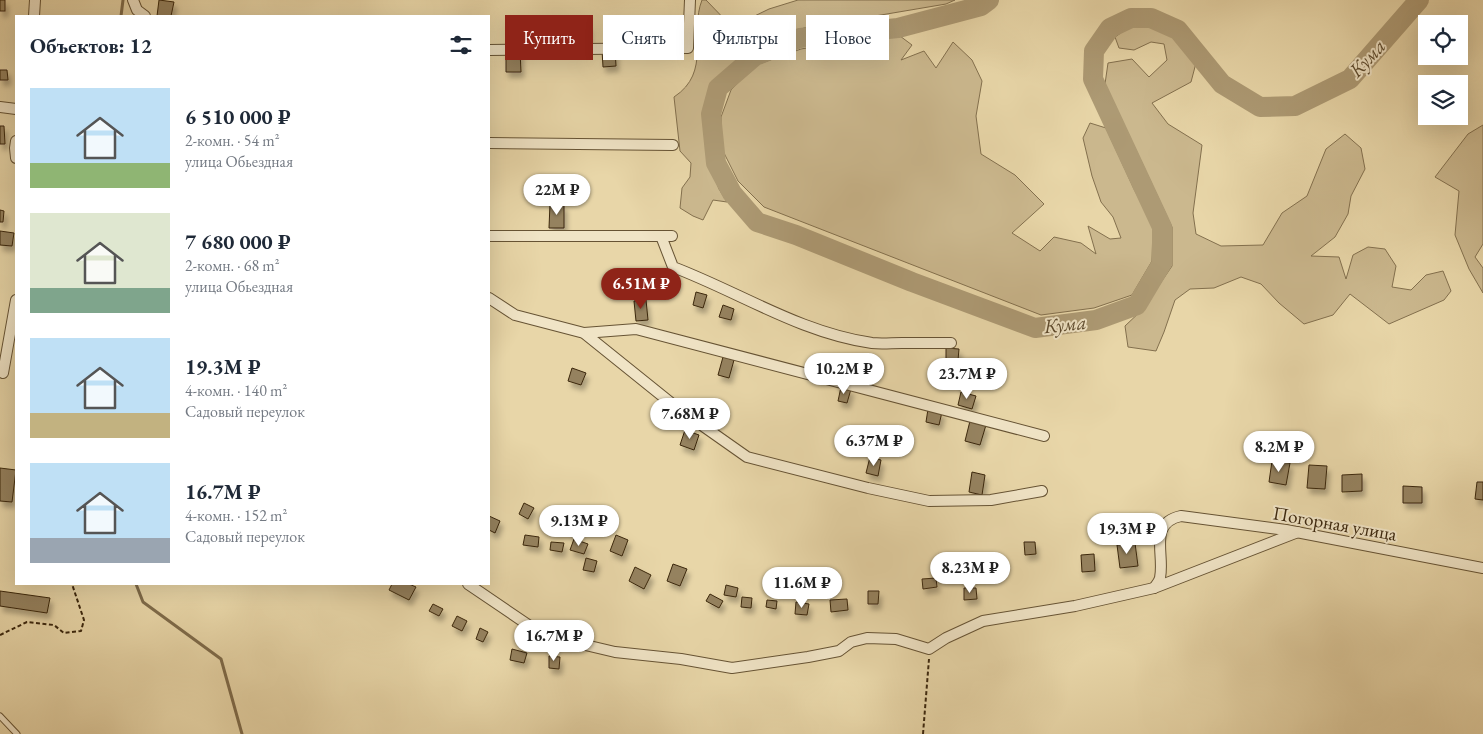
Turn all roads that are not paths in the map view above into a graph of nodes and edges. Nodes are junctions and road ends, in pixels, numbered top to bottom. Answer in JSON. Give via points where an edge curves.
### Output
{"nodes":[{"id":1,"x":35,"y":0,"type":"edge"},
{"id":2,"x":133,"y":0,"type":"edge"},
{"id":3,"x":690,"y":0,"type":"edge"},
{"id":4,"x":34,"y":15,"type":"edge"},
{"id":5,"x":144,"y":15,"type":"edge"},
{"id":6,"x":490,"y":50,"type":"edge"},
{"id":7,"x":0,"y":107,"type":"edge"},
{"id":8,"x":15,"y":109,"type":"edge"},
{"id":9,"x":490,"y":143,"type":"edge"},
{"id":10,"x":673,"y":145,"type":"dead end"},
{"id":11,"x":490,"y":236,"type":"edge"},
{"id":12,"x":661,"y":236,"type":"junction"},
{"id":13,"x":672,"y":236,"type":"dead end"},
{"id":14,"x":490,"y":299,"type":"edge"},
{"id":15,"x":15,"y":306,"type":"edge"},
{"id":16,"x":584,"y":334,"type":"junction"},
{"id":17,"x":952,"y":343,"type":"dead end"},
{"id":18,"x":3,"y":372,"type":"dead end"},
{"id":19,"x":1044,"y":436,"type":"dead end"},
{"id":20,"x":1042,"y":491,"type":"dead end"},
{"id":21,"x":1298,"y":532,"type":"junction"},
{"id":22,"x":1483,"y":568,"type":"edge"},
{"id":23,"x":469,"y":585,"type":"edge"},
{"id":24,"x":1154,"y":588,"type":"junction"},
{"id":25,"x":0,"y":716,"type":"edge"},
{"id":26,"x":17,"y":734,"type":"edge"}],
"edges":[{"from":1,"to":4,"type":"street"},
{"from":2,"to":5,"type":"street","via":[[137,10]]},
{"from":3,"to":6,"type":"street","via":[[688,48]]},
{"from":7,"to":8,"type":"street"},
{"from":9,"to":10,"type":"street"},
{"from":11,"to":12,"type":"street"},
{"from":12,"to":13,"type":"street"},
{"from":12,"to":17,"type":"street","via":[[673,267],[811,327],[873,343]]},
{"from":14,"to":16,"type":"street","via":[[515,315]]},
{"from":15,"to":18,"type":"street"},
{"from":16,"to":19,"type":"street","via":[[636,329]]},
{"from":16,"to":20,"type":"street","via":[[676,407],[747,457],[929,501],[991,500]]},
{"from":21,"to":22,"type":"street","name":"Погорная улица"},
{"from":21,"to":24,"type":"street"},
{"from":21,"to":24,"type":"street","name":"Погорная улица","via":[[1181,516],[1171,518],[1160,532],[1160,580]]},
{"from":23,"to":24,"type":"street","via":[[544,635],[615,652],[681,658],[732,668],[840,651],[851,642],[867,638],[896,639],[929,649],[983,620],[1075,606]]},
{"from":25,"to":26,"type":"lane"}]}
